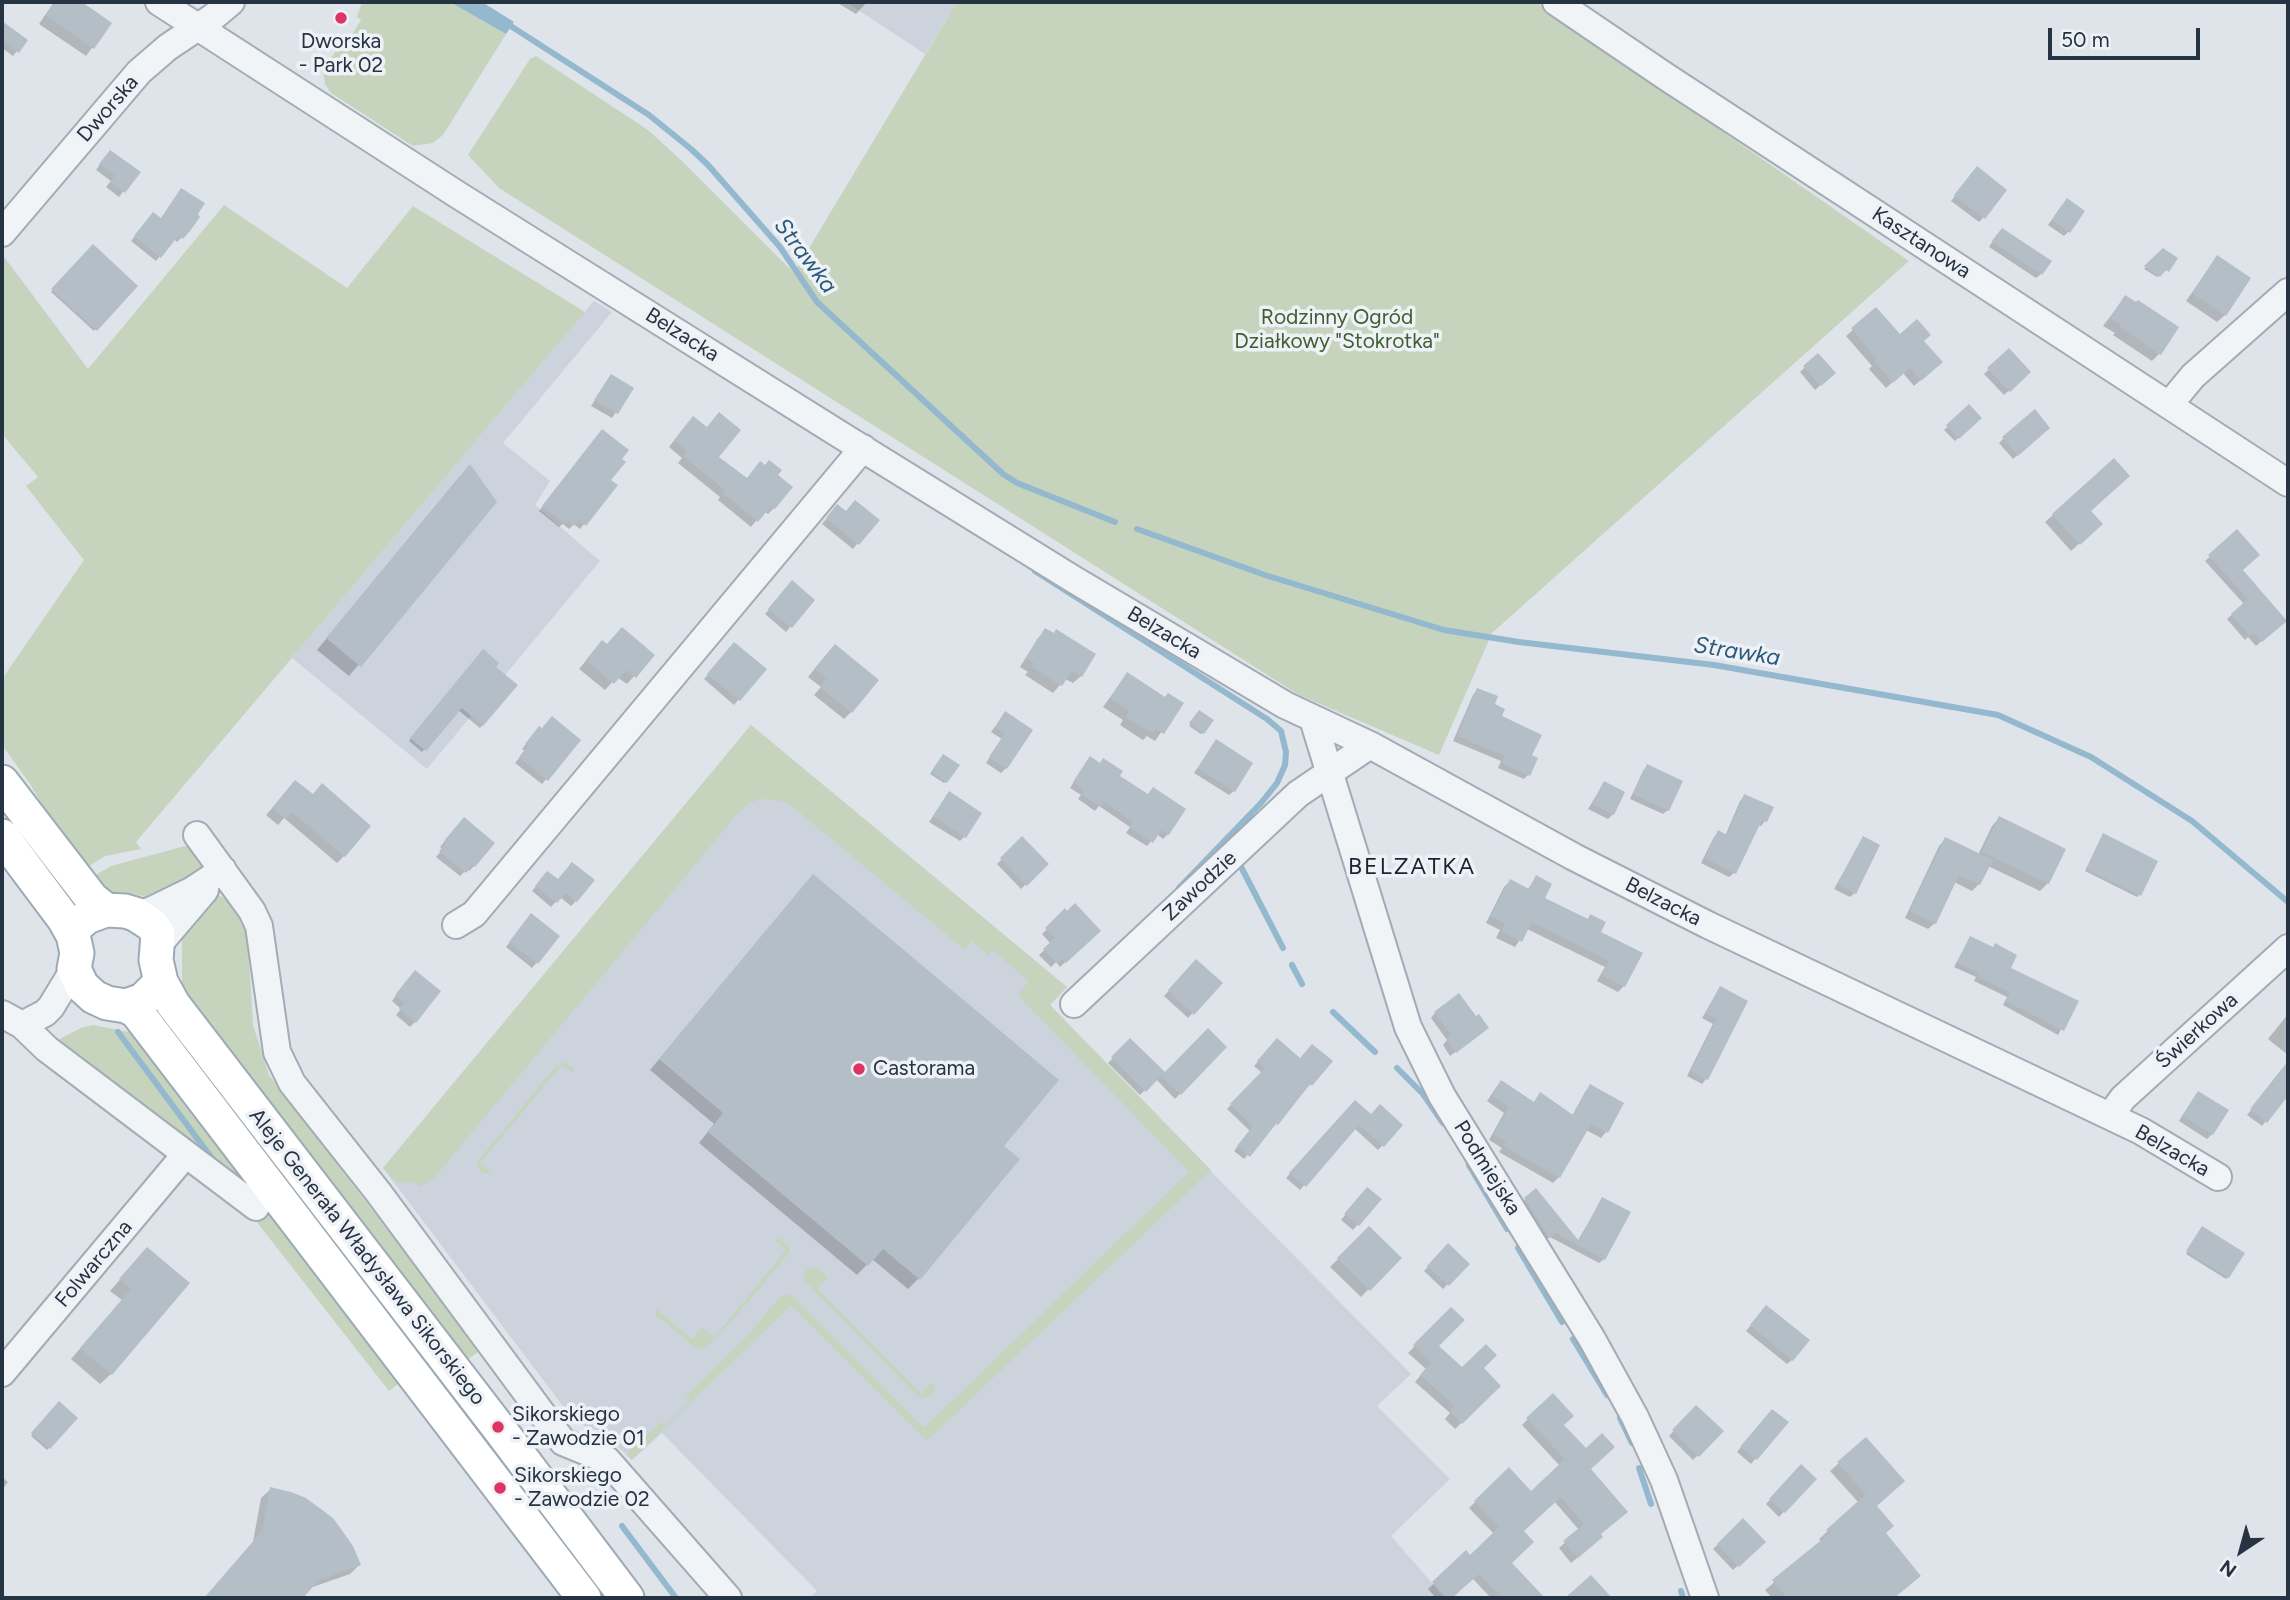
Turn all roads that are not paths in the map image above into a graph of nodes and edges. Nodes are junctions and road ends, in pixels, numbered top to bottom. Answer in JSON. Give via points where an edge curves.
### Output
{"nodes":[{"id":1,"x":159,"y":2,"type":"edge"},
{"id":2,"x":231,"y":2,"type":"edge"},
{"id":3,"x":1556,"y":2,"type":"edge"},
{"id":4,"x":198,"y":26,"type":"junction"},
{"id":5,"x":2,"y":233,"type":"edge"},
{"id":6,"x":2288,"y":292,"type":"edge"},
{"id":7,"x":2169,"y":405,"type":"junction"},
{"id":8,"x":863,"y":448,"type":"junction"},
{"id":9,"x":2288,"y":483,"type":"edge"},
{"id":10,"x":1313,"y":719,"type":"junction"},
{"id":11,"x":1370,"y":745,"type":"junction"},
{"id":12,"x":1329,"y":772,"type":"junction"},
{"id":13,"x":2,"y":782,"type":"edge"},
{"id":14,"x":197,"y":835,"type":"dead end"},
{"id":15,"x":2,"y":836,"type":"edge"},
{"id":16,"x":223,"y":870,"type":"junction"},
{"id":17,"x":120,"y":912,"type":"junction"},
{"id":18,"x":456,"y":925,"type":"dead end"},
{"id":19,"x":73,"y":934,"type":"junction"},
{"id":20,"x":159,"y":944,"type":"junction"},
{"id":21,"x":2288,"y":948,"type":"edge"},
{"id":22,"x":74,"y":969,"type":"junction"},
{"id":23,"x":161,"y":982,"type":"junction"},
{"id":24,"x":94,"y":997,"type":"junction"},
{"id":25,"x":1074,"y":1004,"type":"dead end"},
{"id":26,"x":126,"y":1006,"type":"junction"},
{"id":27,"x":12,"y":1020,"type":"edge"},
{"id":28,"x":2110,"y":1116,"type":"junction"},
{"id":29,"x":185,"y":1155,"type":"junction"},
{"id":30,"x":2218,"y":1177,"type":"dead end"},
{"id":31,"x":256,"y":1207,"type":"dead end"},
{"id":32,"x":2,"y":1373,"type":"edge"},
{"id":33,"x":584,"y":1598,"type":"edge"},
{"id":34,"x":627,"y":1598,"type":"edge"},
{"id":35,"x":728,"y":1598,"type":"edge"},
{"id":36,"x":1705,"y":1598,"type":"edge"}],
"edges":[{"from":1,"to":4,"type":"street","name":"Belzacka"},
{"from":2,"to":4,"type":"street","name":"Dworska"},
{"from":3,"to":7,"type":"street","name":"Kasztanowa"},
{"from":4,"to":5,"type":"street","name":"Dworska","via":[[139,72]]},
{"from":4,"to":8,"type":"street","name":"Belzacka"},
{"from":6,"to":7,"type":"street","via":[[2193,376]]},
{"from":7,"to":9,"type":"street","name":"Kasztanowa"},
{"from":8,"to":10,"type":"street","name":"Belzacka","via":[[1073,579]]},
{"from":8,"to":18,"type":"street","via":[[474,915]]},
{"from":10,"to":11,"type":"street","name":"Belzacka"},
{"from":10,"to":12,"type":"street","name":"Podmiejska"},
{"from":11,"to":12,"type":"street","name":"Zawodzie"},
{"from":11,"to":28,"type":"street","name":"Belzacka","via":[[1708,925]]},
{"from":12,"to":25,"type":"street","name":"Zawodzie","via":[[1298,794]]},
{"from":12,"to":36,"type":"street","name":"Podmiejska","via":[[1408,1027],[1442,1096],[1635,1417],[1664,1480]]},
{"from":13,"to":17,"type":"main road","via":[[92,899]]},
{"from":14,"to":16,"type":"street"},
{"from":15,"to":19,"type":"main road"},
{"from":16,"to":17,"type":"street","via":[[150,911]]},
{"from":16,"to":20,"type":"street"},
{"from":16,"to":35,"type":"street","via":[[259,926],[277,1052],[292,1083],[563,1442],[607,1460]]},
{"from":17,"to":19,"type":"main road","via":[[87,916]]},
{"from":17,"to":20,"type":"main road","via":[[152,925]]},
{"from":19,"to":22,"type":"main road"},
{"from":20,"to":23,"type":"main road","via":[[156,960]]},
{"from":21,"to":28,"type":"street","name":"Świerkowa","via":[[2123,1098]]},
{"from":22,"to":24,"type":"main road"},
{"from":22,"to":27,"type":"street","via":[[45,1013]]},
{"from":23,"to":26,"type":"main road","via":[[143,1000]]},
{"from":23,"to":34,"type":"main road","name":"Aleje Generała Władysława Sikorskiego","via":[[173,1004]]},
{"from":24,"to":26,"type":"main road"},
{"from":24,"to":27,"type":"street","via":[[38,1022]]},
{"from":26,"to":33,"type":"main road","name":"Aleje Generała Władysława Sikorskiego","via":[[136,1011]]},
{"from":27,"to":29,"type":"street"},
{"from":28,"to":30,"type":"street","name":"Belzacka"},
{"from":29,"to":31,"type":"street"},
{"from":29,"to":32,"type":"street","name":"Folwarczna"}]}
